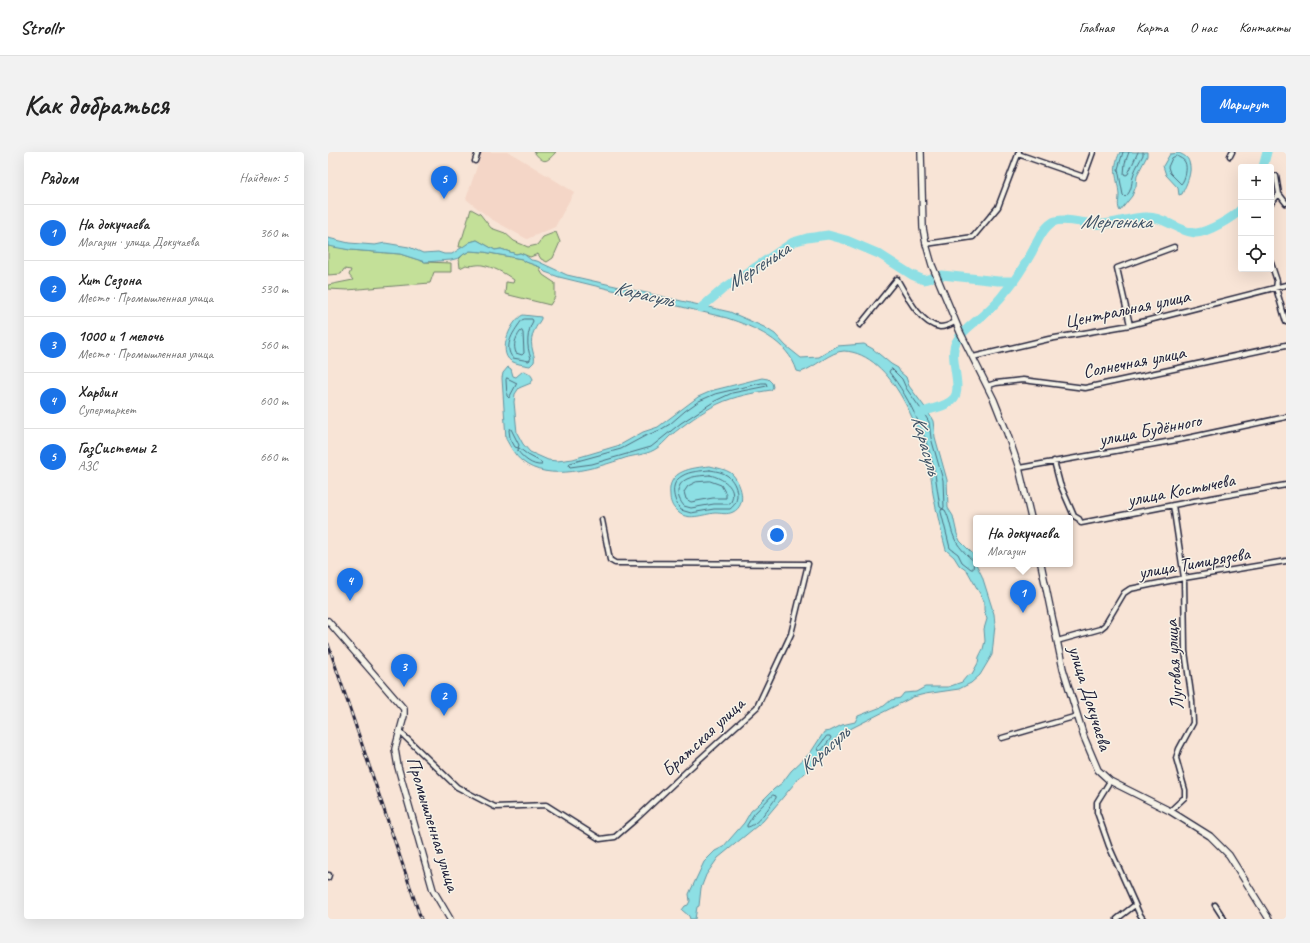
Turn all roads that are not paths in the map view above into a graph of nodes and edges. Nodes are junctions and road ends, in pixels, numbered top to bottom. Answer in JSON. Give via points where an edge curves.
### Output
{"nodes":[{"id":1,"x":478,"y":152,"type":"edge"},
{"id":2,"x":921,"y":152,"type":"edge"},
{"id":3,"x":1093,"y":152,"type":"edge"},
{"id":4,"x":1018,"y":153,"type":"edge"},
{"id":5,"x":475,"y":161,"type":"dead end"},
{"id":6,"x":1276,"y":176,"type":"dead end"},
{"id":7,"x":1279,"y":194,"type":"junction"},
{"id":8,"x":1274,"y":200,"type":"edge"},
{"id":9,"x":1286,"y":203,"type":"edge"},
{"id":10,"x":926,"y":244,"type":"junction"},
{"id":11,"x":1174,"y":247,"type":"dead end"},
{"id":12,"x":1274,"y":272,"type":"edge"},
{"id":13,"x":1286,"y":285,"type":"edge"},
{"id":14,"x":1276,"y":288,"type":"junction"},
{"id":15,"x":955,"y":322,"type":"junction"},
{"id":16,"x":1286,"y":322,"type":"edge"},
{"id":17,"x":1130,"y":325,"type":"junction"},
{"id":18,"x":860,"y":326,"type":"dead end"},
{"id":19,"x":1286,"y":345,"type":"edge"},
{"id":20,"x":973,"y":357,"type":"junction"},
{"id":21,"x":987,"y":386,"type":"junction"},
{"id":22,"x":1286,"y":417,"type":"edge"},
{"id":23,"x":1054,"y":461,"type":"junction"},
{"id":24,"x":1019,"y":468,"type":"junction"},
{"id":25,"x":1286,"y":485,"type":"edge"},
{"id":26,"x":1173,"y":505,"type":"junction"},
{"id":27,"x":1030,"y":515,"type":"edge"},
{"id":28,"x":602,"y":520,"type":"dead end"},
{"id":29,"x":1286,"y":561,"type":"edge"},
{"id":30,"x":1042,"y":567,"type":"edge"},
{"id":31,"x":1184,"y":578,"type":"junction"},
{"id":32,"x":328,"y":621,"type":"edge"},
{"id":33,"x":1057,"y":641,"type":"junction"},
{"id":34,"x":1077,"y":716,"type":"junction"},
{"id":35,"x":400,"y":732,"type":"junction"},
{"id":36,"x":1002,"y":738,"type":"dead end"},
{"id":37,"x":1110,"y":781,"type":"junction"},
{"id":38,"x":1170,"y":811,"type":"junction"},
{"id":39,"x":328,"y":875,"type":"edge"},
{"id":40,"x":328,"y":878,"type":"edge"},
{"id":41,"x":1135,"y":905,"type":"junction"},
{"id":42,"x":1215,"y":905,"type":"dead end"},
{"id":43,"x":450,"y":919,"type":"edge"},
{"id":44,"x":1117,"y":919,"type":"edge"},
{"id":45,"x":1143,"y":919,"type":"edge"},
{"id":46,"x":1224,"y":919,"type":"edge"},
{"id":47,"x":1269,"y":919,"type":"edge"}],
"edges":[{"from":1,"to":5,"type":"street"},
{"from":2,"to":10,"type":"main road","via":[[923,228]]},
{"from":3,"to":4,"type":"street","via":[[1084,177]]},
{"from":4,"to":10,"type":"street","via":[[998,207],[973,237]]},
{"from":6,"to":7,"type":"street"},
{"from":7,"to":8,"type":"street"},
{"from":7,"to":9,"type":"street"},
{"from":10,"to":15,"type":"main road"},
{"from":11,"to":17,"type":"street","via":[[1117,268]]},
{"from":12,"to":14,"type":"street"},
{"from":13,"to":14,"type":"street","name":"Центральная улица"},
{"from":14,"to":16,"type":"street"},
{"from":14,"to":17,"type":"street","name":"Центральная улица"},
{"from":15,"to":18,"type":"street","via":[[941,327],[925,320],[897,279]]},
{"from":15,"to":20,"type":"main road"},
{"from":17,"to":20,"type":"street","name":"Центральная улица","via":[[1049,339]]},
{"from":19,"to":21,"type":"street","name":"Солнечная улица","via":[[1085,388],[1023,380]]},
{"from":20,"to":21,"type":"main road"},
{"from":21,"to":24,"type":"main road"},
{"from":22,"to":23,"type":"street","name":"улица Будённого"},
{"from":23,"to":24,"type":"street","name":"улица Будённого"},
{"from":23,"to":26,"type":"street","name":"улица Костычева","via":[[1060,484],[1074,516],[1082,524]]},
{"from":24,"to":27,"type":"main road"},
{"from":25,"to":26,"type":"street","name":"улица Костычева"},
{"from":26,"to":31,"type":"street","name":"Луговая улица"},
{"from":28,"to":35,"type":"street","name":"Братская улица","via":[[610,560],[614,563],[808,564],[791,634],[757,707],[615,837],[600,839],[546,805],[495,807],[457,787]]},
{"from":29,"to":31,"type":"street","name":"улица Тимирязева"},
{"from":30,"to":33,"type":"main road","name":"улица Докучаева"},
{"from":31,"to":33,"type":"street","name":"улица Тимирязева","via":[[1130,589],[1124,593],[1100,629]]},
{"from":31,"to":38,"type":"street","name":"Луговая улица","via":[[1185,651],[1193,723],[1176,758],[1185,797]]},
{"from":32,"to":35,"type":"main road","name":"Промышленная улица","via":[[404,709]]},
{"from":33,"to":34,"type":"main road","name":"улица Докучаева"},
{"from":34,"to":36,"type":"street"},
{"from":34,"to":37,"type":"main road","name":"улица Докучаева","via":[[1095,763],[1103,776]]},
{"from":35,"to":43,"type":"main road","name":"Промышленная улица","via":[[395,749],[398,766],[432,890]]},
{"from":37,"to":38,"type":"main road"},
{"from":37,"to":41,"type":"street","via":[[1097,802],[1097,812],[1108,846]]},
{"from":38,"to":47,"type":"main road","via":[[1210,836],[1229,855]]},
{"from":39,"to":40,"type":"street"},
{"from":41,"to":44,"type":"street"},
{"from":41,"to":45,"type":"street"},
{"from":42,"to":46,"type":"street"}]}
